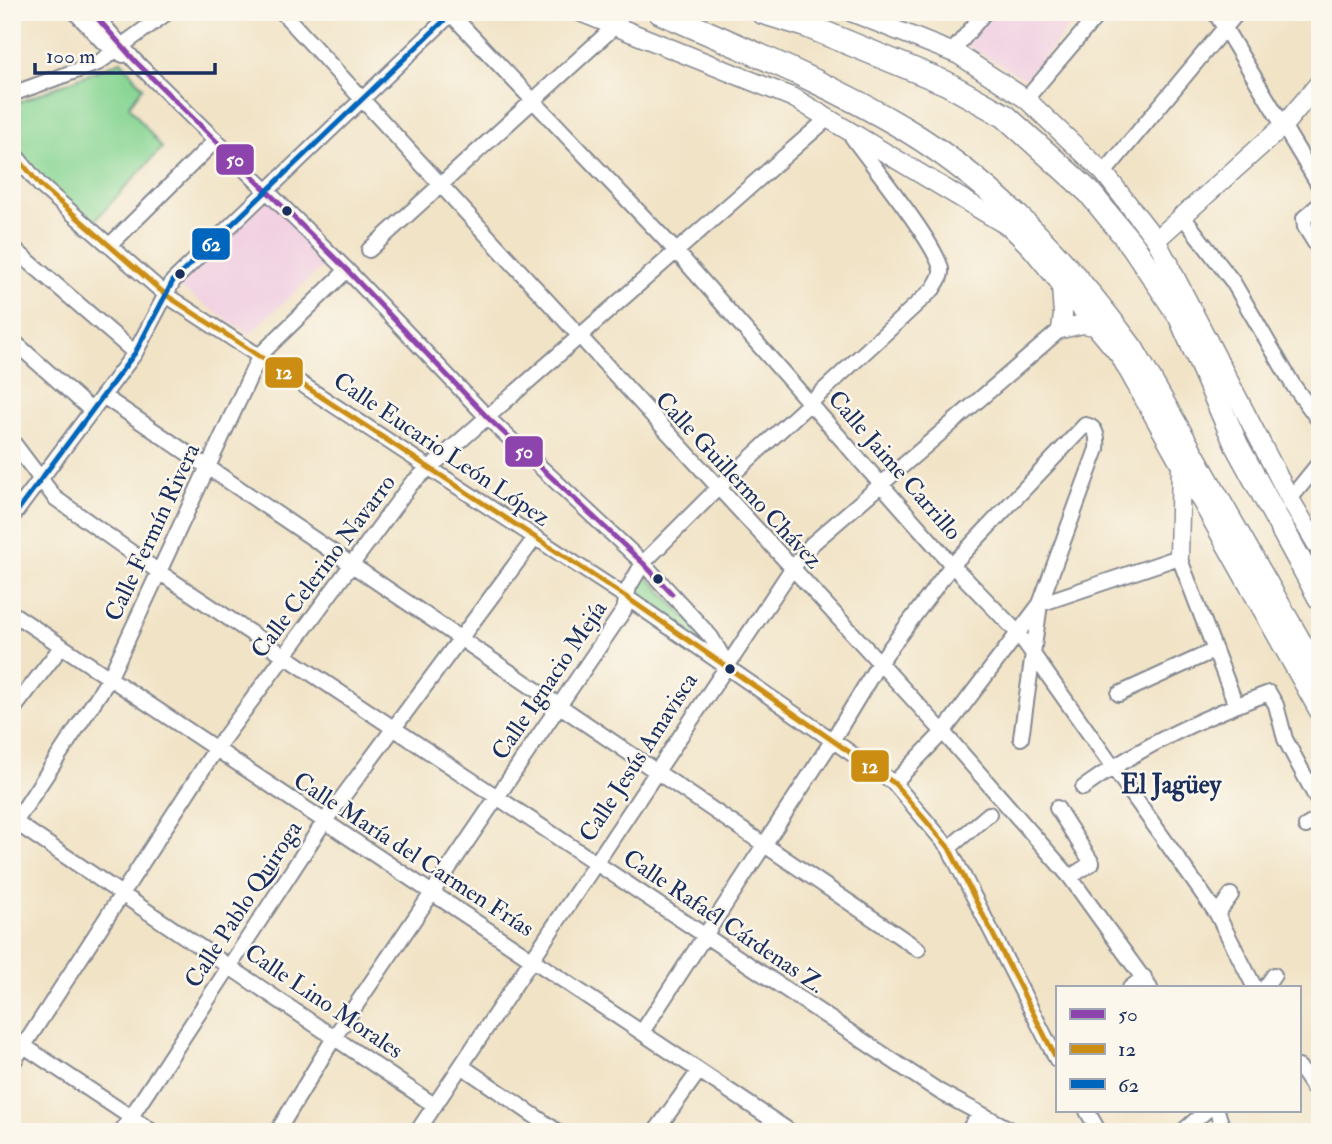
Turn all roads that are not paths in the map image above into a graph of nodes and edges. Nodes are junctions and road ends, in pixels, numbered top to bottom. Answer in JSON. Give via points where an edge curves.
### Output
{"nodes":[{"id":1,"x":75,"y":12,"type":"edge"},
{"id":2,"x":93,"y":12,"type":"edge"},
{"id":3,"x":168,"y":12,"type":"edge"},
{"id":4,"x":282,"y":12,"type":"edge"},
{"id":5,"x":580,"y":12,"type":"edge"},
{"id":6,"x":646,"y":12,"type":"edge"},
{"id":7,"x":762,"y":12,"type":"edge"},
{"id":8,"x":851,"y":12,"type":"edge"},
{"id":9,"x":985,"y":12,"type":"edge"},
{"id":10,"x":1100,"y":12,"type":"edge"},
{"id":11,"x":1215,"y":12,"type":"edge"},
{"id":12,"x":1238,"y":12,"type":"edge"},
{"id":13,"x":451,"y":13,"type":"edge"},
{"id":14,"x":670,"y":16,"type":"edge"},
{"id":15,"x":795,"y":19,"type":"edge"},
{"id":16,"x":613,"y":28,"type":"junction"},
{"id":17,"x":1224,"y":29,"type":"junction"},
{"id":18,"x":119,"y":48,"type":"junction"},
{"id":19,"x":952,"y":52,"type":"junction"},
{"id":20,"x":1320,"y":82,"type":"edge"},
{"id":21,"x":12,"y":94,"type":"edge"},
{"id":22,"x":1026,"y":99,"type":"junction"},
{"id":23,"x":363,"y":102,"type":"junction"},
{"id":24,"x":534,"y":102,"type":"junction"},
{"id":25,"x":826,"y":120,"type":"junction"},
{"id":26,"x":1283,"y":126,"type":"junction"},
{"id":27,"x":849,"y":133,"type":"junction"},
{"id":28,"x":215,"y":140,"type":"junction"},
{"id":29,"x":12,"y":151,"type":"edge"},
{"id":30,"x":1104,"y":173,"type":"junction"},
{"id":31,"x":441,"y":187,"type":"junction"},
{"id":32,"x":1320,"y":187,"type":"edge"},
{"id":33,"x":269,"y":191,"type":"junction"},
{"id":34,"x":1320,"y":204,"type":"edge"},
{"id":35,"x":1181,"y":214,"type":"junction"},
{"id":36,"x":1156,"y":240,"type":"junction"},
{"id":37,"x":110,"y":245,"type":"junction"},
{"id":38,"x":12,"y":247,"type":"edge"},
{"id":39,"x":369,"y":250,"type":"dead end"},
{"id":40,"x":676,"y":251,"type":"junction"},
{"id":41,"x":1320,"y":251,"type":"edge"},
{"id":42,"x":1167,"y":264,"type":"junction"},
{"id":43,"x":347,"y":270,"type":"junction"},
{"id":44,"x":1061,"y":286,"type":"junction"},
{"id":45,"x":166,"y":295,"type":"junction"},
{"id":46,"x":1184,"y":324,"type":"junction"},
{"id":47,"x":1095,"y":326,"type":"junction"},
{"id":48,"x":1061,"y":329,"type":"junction"},
{"id":49,"x":579,"y":339,"type":"junction"},
{"id":50,"x":12,"y":340,"type":"edge"},
{"id":51,"x":1212,"y":352,"type":"junction"},
{"id":52,"x":135,"y":353,"type":"junction"},
{"id":53,"x":260,"y":355,"type":"junction"},
{"id":54,"x":103,"y":396,"type":"junction"},
{"id":55,"x":810,"y":402,"type":"junction"},
{"id":56,"x":92,"y":411,"type":"junction"},
{"id":57,"x":488,"y":418,"type":"junction"},
{"id":58,"x":1320,"y":422,"type":"edge"},
{"id":59,"x":12,"y":441,"type":"edge"},
{"id":60,"x":1320,"y":463,"type":"edge"},
{"id":61,"x":1181,"y":465,"type":"junction"},
{"id":62,"x":208,"y":466,"type":"junction"},
{"id":63,"x":429,"y":467,"type":"junction"},
{"id":64,"x":41,"y":480,"type":"junction"},
{"id":65,"x":882,"y":484,"type":"junction"},
{"id":66,"x":717,"y":489,"type":"junction"},
{"id":67,"x":1290,"y":499,"type":"junction"},
{"id":68,"x":12,"y":517,"type":"edge"},
{"id":69,"x":535,"y":538,"type":"junction"},
{"id":70,"x":1320,"y":550,"type":"edge"},
{"id":71,"x":1179,"y":557,"type":"junction"},
{"id":72,"x":643,"y":563,"type":"junction"},
{"id":73,"x":352,"y":564,"type":"junction"},
{"id":74,"x":953,"y":565,"type":"junction"},
{"id":75,"x":790,"y":570,"type":"junction"},
{"id":76,"x":159,"y":572,"type":"junction"},
{"id":77,"x":626,"y":597,"type":"junction"},
{"id":78,"x":1320,"y":598,"type":"edge"},
{"id":79,"x":1040,"y":604,"type":"junction"},
{"id":80,"x":12,"y":613,"type":"edge"},
{"id":81,"x":1018,"y":633,"type":"junction"},
{"id":82,"x":460,"y":638,"type":"junction"},
{"id":83,"x":61,"y":646,"type":"junction"},
{"id":84,"x":1214,"y":650,"type":"junction"},
{"id":85,"x":1033,"y":652,"type":"junction"},
{"id":86,"x":285,"y":656,"type":"junction"},
{"id":87,"x":879,"y":663,"type":"junction"},
{"id":88,"x":728,"y":666,"type":"junction"},
{"id":89,"x":1320,"y":678,"type":"edge"},
{"id":90,"x":110,"y":679,"type":"junction"},
{"id":91,"x":1119,"y":694,"type":"dead end"},
{"id":92,"x":1236,"y":705,"type":"junction"},
{"id":93,"x":560,"y":706,"type":"junction"},
{"id":94,"x":12,"y":710,"type":"edge"},
{"id":95,"x":1320,"y":713,"type":"edge"},
{"id":96,"x":394,"y":728,"type":"junction"},
{"id":97,"x":943,"y":732,"type":"junction"},
{"id":98,"x":1021,"y":738,"type":"dead end"},
{"id":99,"x":832,"y":741,"type":"junction"},
{"id":100,"x":215,"y":750,"type":"junction"},
{"id":101,"x":1112,"y":767,"type":"junction"},
{"id":102,"x":657,"y":772,"type":"junction"},
{"id":103,"x":894,"y":783,"type":"junction"},
{"id":104,"x":1083,"y":788,"type":"dead end"},
{"id":105,"x":498,"y":797,"type":"junction"},
{"id":106,"x":1320,"y":805,"type":"edge"},
{"id":107,"x":1057,"y":808,"type":"dead end"},
{"id":108,"x":989,"y":814,"type":"dead end"},
{"id":109,"x":1320,"y":818,"type":"edge"},
{"id":110,"x":324,"y":822,"type":"junction"},
{"id":111,"x":13,"y":823,"type":"edge"},
{"id":112,"x":1306,"y":826,"type":"dead end"},
{"id":113,"x":765,"y":845,"type":"junction"},
{"id":114,"x":949,"y":848,"type":"junction"},
{"id":115,"x":597,"y":864,"type":"junction"},
{"id":116,"x":1070,"y":877,"type":"junction"},
{"id":117,"x":123,"y":893,"type":"junction"},
{"id":118,"x":432,"y":893,"type":"junction"},
{"id":119,"x":1231,"y":895,"type":"dead end"},
{"id":120,"x":1217,"y":914,"type":"junction"},
{"id":121,"x":705,"y":936,"type":"junction"},
{"id":122,"x":918,"y":948,"type":"dead end"},
{"id":123,"x":533,"y":960,"type":"junction"},
{"id":124,"x":230,"y":965,"type":"junction"},
{"id":125,"x":1274,"y":975,"type":"dead end"},
{"id":126,"x":1147,"y":983,"type":"edge"},
{"id":127,"x":1254,"y":986,"type":"edge"},
{"id":128,"x":1266,"y":986,"type":"edge"},
{"id":129,"x":642,"y":1032,"type":"junction"},
{"id":130,"x":335,"y":1036,"type":"junction"},
{"id":131,"x":18,"y":1042,"type":"edge"},
{"id":132,"x":1055,"y":1051,"type":"edge"},
{"id":133,"x":12,"y":1064,"type":"edge"},
{"id":134,"x":463,"y":1067,"type":"junction"},
{"id":135,"x":1300,"y":1069,"type":"edge"},
{"id":136,"x":699,"y":1071,"type":"junction"},
{"id":137,"x":1320,"y":1098,"type":"edge"},
{"id":138,"x":434,"y":1105,"type":"junction"},
{"id":139,"x":1088,"y":1112,"type":"edge"},
{"id":140,"x":1205,"y":1112,"type":"edge"},
{"id":141,"x":1217,"y":1112,"type":"edge"},
{"id":142,"x":980,"y":1114,"type":"junction"},
{"id":143,"x":130,"y":1116,"type":"junction"},
{"id":144,"x":121,"y":1132,"type":"edge"},
{"id":145,"x":153,"y":1132,"type":"edge"},
{"id":146,"x":277,"y":1132,"type":"edge"},
{"id":147,"x":417,"y":1132,"type":"edge"},
{"id":148,"x":558,"y":1132,"type":"edge"},
{"id":149,"x":655,"y":1132,"type":"edge"},
{"id":150,"x":791,"y":1132,"type":"edge"},
{"id":151,"x":967,"y":1132,"type":"edge"},
{"id":152,"x":1015,"y":1132,"type":"edge"},
{"id":153,"x":1099,"y":1132,"type":"edge"},
{"id":154,"x":1182,"y":1132,"type":"edge"},
{"id":155,"x":1224,"y":1132,"type":"edge"}],
"edges":[{"from":1,"to":18,"type":"street"},
{"from":2,"to":18,"type":"street"},
{"from":3,"to":18,"type":"street"},
{"from":4,"to":23,"type":"street","name":"Calle Guillermo Chávez"},
{"from":5,"to":16,"type":"street"},
{"from":6,"to":14,"type":"highway"},
{"from":7,"to":15,"type":"highway"},
{"from":8,"to":19,"type":"street"},
{"from":9,"to":19,"type":"street"},
{"from":10,"to":22,"type":"street"},
{"from":11,"to":17,"type":"street"},
{"from":12,"to":17,"type":"street"},
{"from":13,"to":23,"type":"street"},
{"from":13,"to":24,"type":"street","name":"Calle Jaime Carrillo"},
{"from":14,"to":89,"type":"highway","via":[[860,103],[907,130],[948,158],[1051,247],[1132,349]]},
{"from":15,"to":46,"type":"highway","via":[[946,83],[1004,116],[1089,192],[1133,246]]},
{"from":16,"to":24,"type":"street"},
{"from":16,"to":25,"type":"street","via":[[794,98]]},
{"from":17,"to":26,"type":"street"},
{"from":17,"to":30,"type":"street"},
{"from":18,"to":21,"type":"street","via":[[97,63]]},
{"from":18,"to":28,"type":"street"},
{"from":19,"to":22,"type":"street"},
{"from":20,"to":26,"type":"street"},
{"from":22,"to":30,"type":"street"},
{"from":23,"to":31,"type":"street","name":"Calle Guillermo Chávez"},
{"from":23,"to":33,"type":"street"},
{"from":24,"to":31,"type":"street"},
{"from":24,"to":40,"type":"street","name":"Calle Jaime Carrillo"},
{"from":25,"to":27,"type":"street"},
{"from":25,"to":40,"type":"street","name":"Calle Celerino Navarro"},
{"from":26,"to":32,"type":"street"},
{"from":26,"to":35,"type":"street"},
{"from":27,"to":44,"type":"street","via":[[1011,228]]},
{"from":27,"to":55,"type":"street","name":"Calle Ignacio Mejía","via":[[925,239],[941,275],[933,289]]},
{"from":28,"to":33,"type":"street"},
{"from":28,"to":37,"type":"street"},
{"from":29,"to":37,"type":"street","name":"Calle Eucario León López","via":[[40,185]]},
{"from":30,"to":36,"type":"street"},
{"from":31,"to":39,"type":"street"},
{"from":31,"to":49,"type":"street","name":"Calle Guillermo Chávez"},
{"from":33,"to":43,"type":"street"},
{"from":33,"to":45,"type":"street","via":[[173,281]]},
{"from":34,"to":41,"type":"street","via":[[1304,218]]},
{"from":35,"to":36,"type":"street"},
{"from":35,"to":58,"type":"street","via":[[1233,282]]},
{"from":36,"to":42,"type":"street"},
{"from":37,"to":45,"type":"street","name":"Calle Eucario León López"},
{"from":38,"to":52,"type":"street"},
{"from":40,"to":49,"type":"street","name":"Calle Celerino Navarro"},
{"from":40,"to":55,"type":"street","name":"Calle Jaime Carrillo"},
{"from":42,"to":46,"type":"highway"},
{"from":42,"to":51,"type":"street"},
{"from":43,"to":53,"type":"street","name":"Calle Fermín Rivera"},
{"from":43,"to":57,"type":"street"},
{"from":44,"to":47,"type":"street"},
{"from":44,"to":48,"type":"street"},
{"from":45,"to":52,"type":"street"},
{"from":45,"to":53,"type":"street","name":"Calle Eucario León López"},
{"from":46,"to":51,"type":"highway"},
{"from":46,"to":78,"type":"highway","via":[[1237,446]]},
{"from":47,"to":48,"type":"street"},
{"from":47,"to":61,"type":"street","via":[[1120,356]]},
{"from":48,"to":65,"type":"street","name":"Calle Jesús Amavisca"},
{"from":49,"to":57,"type":"street","name":"Calle Celerino Navarro"},
{"from":49,"to":66,"type":"street","name":"Calle Guillermo Chávez"},
{"from":50,"to":56,"type":"street"},
{"from":51,"to":67,"type":"street"},
{"from":52,"to":54,"type":"street"},
{"from":53,"to":62,"type":"street","name":"Calle Fermín Rivera"},
{"from":53,"to":63,"type":"street","name":"Calle Eucario León López"},
{"from":54,"to":56,"type":"street"},
{"from":54,"to":62,"type":"street"},
{"from":55,"to":65,"type":"street","name":"Calle Jaime Carrillo"},
{"from":55,"to":66,"type":"street","name":"Calle Ignacio Mejía"},
{"from":56,"to":64,"type":"street"},
{"from":57,"to":63,"type":"street","name":"Calle Celerino Navarro"},
{"from":57,"to":72,"type":"street"},
{"from":59,"to":64,"type":"street","name":"Calle Rafaél Cárdenas Z."},
{"from":60,"to":67,"type":"street"},
{"from":61,"to":71,"type":"street"},
{"from":61,"to":95,"type":"street"},
{"from":62,"to":73,"type":"street"},
{"from":62,"to":76,"type":"street","name":"Calle Fermín Rivera"},
{"from":63,"to":69,"type":"street","name":"Calle Eucario León López"},
{"from":63,"to":73,"type":"street","name":"Calle Celerino Navarro","via":[[411,484]]},
{"from":64,"to":68,"type":"street"},
{"from":64,"to":76,"type":"street","name":"Calle Rafaél Cárdenas Z.","via":[[55,498]]},
{"from":65,"to":74,"type":"street","name":"Calle Jaime Carrillo"},
{"from":65,"to":75,"type":"street","name":"Calle Jesús Amavisca","via":[[812,544]]},
{"from":66,"to":72,"type":"street","name":"Calle Ignacio Mejía"},
{"from":66,"to":75,"type":"street","name":"Calle Guillermo Chávez"},
{"from":67,"to":70,"type":"street"},
{"from":69,"to":77,"type":"street","name":"Calle Eucario León López"},
{"from":69,"to":82,"type":"street","name":"Calle Pablo Quiroga"},
{"from":71,"to":79,"type":"street"},
{"from":71,"to":84,"type":"street"},
{"from":72,"to":77,"type":"street","name":"Calle Ignacio Mejía"},
{"from":72,"to":88,"type":"street","via":[[711,637]]},
{"from":73,"to":82,"type":"street"},
{"from":73,"to":86,"type":"street","name":"Calle Celerino Navarro"},
{"from":74,"to":79,"type":"street","via":[[1079,429],[1091,426],[1097,449]]},
{"from":74,"to":81,"type":"street","name":"Calle Jaime Carrillo"},
{"from":74,"to":87,"type":"street"},
{"from":75,"to":87,"type":"street","name":"Calle Guillermo Chávez"},
{"from":75,"to":88,"type":"street","name":"Calle Jesús Amavisca"},
{"from":76,"to":86,"type":"street","name":"Calle Rafaél Cárdenas Z."},
{"from":76,"to":90,"type":"street","name":"Calle Fermín Rivera"},
{"from":77,"to":88,"type":"street","name":"Calle Eucario León López"},
{"from":77,"to":93,"type":"street","name":"Calle Ignacio Mejía","via":[[624,610]]},
{"from":79,"to":81,"type":"street"},
{"from":79,"to":85,"type":"street"},
{"from":80,"to":83,"type":"street","name":"Calle María del Carmen Frías"},
{"from":81,"to":85,"type":"street","name":"Calle Jaime Carrillo"},
{"from":81,"to":97,"type":"street"},
{"from":82,"to":93,"type":"street"},
{"from":82,"to":96,"type":"street","name":"Calle Pablo Quiroga"},
{"from":83,"to":90,"type":"street","name":"Calle María del Carmen Frías"},
{"from":83,"to":94,"type":"street"},
{"from":84,"to":91,"type":"street"},
{"from":84,"to":92,"type":"street"},
{"from":85,"to":98,"type":"street"},
{"from":85,"to":101,"type":"street","name":"Calle Jaime Carrillo"},
{"from":86,"to":96,"type":"street","name":"Calle Rafaél Cárdenas Z."},
{"from":86,"to":100,"type":"street","name":"Calle Celerino Navarro"},
{"from":87,"to":97,"type":"street","name":"Calle Guillermo Chávez"},
{"from":87,"to":99,"type":"street"},
{"from":88,"to":99,"type":"street","name":"Calle Eucario León López"},
{"from":88,"to":102,"type":"street","name":"Calle Jesús Amavisca"},
{"from":90,"to":100,"type":"street","name":"Calle María del Carmen Frías"},
{"from":90,"to":111,"type":"street","name":"Calle Fermín Rivera"},
{"from":92,"to":101,"type":"street"},
{"from":92,"to":106,"type":"street","via":[[1269,693],[1286,739]]},
{"from":93,"to":102,"type":"street"},
{"from":93,"to":105,"type":"street","name":"Calle Ignacio Mejía"},
{"from":96,"to":105,"type":"street","name":"Calle Rafaél Cárdenas Z."},
{"from":96,"to":110,"type":"street","name":"Calle Pablo Quiroga"},
{"from":97,"to":103,"type":"street"},
{"from":97,"to":116,"type":"street","name":"Calle Guillermo Chávez"},
{"from":99,"to":103,"type":"street","name":"Calle Eucario León López"},
{"from":99,"to":113,"type":"street"},
{"from":100,"to":110,"type":"street","name":"Calle María del Carmen Frías"},
{"from":100,"to":117,"type":"street","name":"Calle Celerino Navarro"},
{"from":101,"to":104,"type":"street"},
{"from":101,"to":120,"type":"street","name":"Calle Jaime Carrillo"},
{"from":102,"to":113,"type":"street"},
{"from":102,"to":115,"type":"street","name":"Calle Jesús Amavisca"},
{"from":103,"to":114,"type":"street","name":"Calle Eucario León López"},
{"from":105,"to":115,"type":"street","name":"Calle Rafaél Cárdenas Z."},
{"from":105,"to":118,"type":"street","name":"Calle Ignacio Mejía"},
{"from":107,"to":116,"type":"street","via":[[1092,863]]},
{"from":108,"to":114,"type":"street"},
{"from":109,"to":112,"type":"street"},
{"from":110,"to":118,"type":"street","name":"Calle María del Carmen Frías"},
{"from":110,"to":124,"type":"street","name":"Calle Pablo Quiroga"},
{"from":111,"to":117,"type":"street","name":"Calle Lino Morales"},
{"from":113,"to":121,"type":"street"},
{"from":113,"to":122,"type":"street"},
{"from":114,"to":132,"type":"street","name":"Calle Eucario León López"},
{"from":115,"to":121,"type":"street","name":"Calle Rafaél Cárdenas Z."},
{"from":115,"to":123,"type":"street","name":"Calle Jesús Amavisca"},
{"from":116,"to":126,"type":"street","name":"Calle Guillermo Chávez"},
{"from":117,"to":124,"type":"street","name":"Calle Lino Morales"},
{"from":117,"to":131,"type":"street","name":"Calle Celerino Navarro"},
{"from":118,"to":123,"type":"street","name":"Calle María del Carmen Frías"},
{"from":118,"to":130,"type":"street","name":"Calle Ignacio Mejía"},
{"from":119,"to":120,"type":"street"},
{"from":120,"to":127,"type":"street","name":"Calle Jaime Carrillo"},
{"from":121,"to":129,"type":"street"},
{"from":121,"to":142,"type":"street","name":"Calle Rafaél Cárdenas Z."},
{"from":123,"to":129,"type":"street","name":"Calle María del Carmen Frías"},
{"from":123,"to":134,"type":"street","name":"Calle Jesús Amavisca"},
{"from":124,"to":130,"type":"street","name":"Calle Lino Morales"},
{"from":124,"to":143,"type":"street","name":"Calle Pablo Quiroga"},
{"from":125,"to":128,"type":"street"},
{"from":129,"to":136,"type":"street","name":"Calle María del Carmen Frías"},
{"from":130,"to":138,"type":"street","name":"Calle Lino Morales"},
{"from":130,"to":146,"type":"street","name":"Calle Ignacio Mejía"},
{"from":131,"to":133,"type":"street","name":"Calle Celerino Navarro"},
{"from":131,"to":143,"type":"street"},
{"from":134,"to":138,"type":"street","name":"Calle Jesús Amavisca"},
{"from":134,"to":148,"type":"street"},
{"from":135,"to":137,"type":"street"},
{"from":136,"to":149,"type":"street"},
{"from":136,"to":150,"type":"street","name":"Calle María del Carmen Frías"},
{"from":138,"to":147,"type":"street","name":"Calle Jesús Amavisca"},
{"from":139,"to":153,"type":"street"},
{"from":140,"to":154,"type":"street"},
{"from":141,"to":155,"type":"street"},
{"from":142,"to":151,"type":"street"},
{"from":142,"to":152,"type":"street","name":"Calle Rafaél Cárdenas Z."},
{"from":143,"to":144,"type":"street","name":"Calle Pablo Quiroga"},
{"from":143,"to":145,"type":"street"}]}
